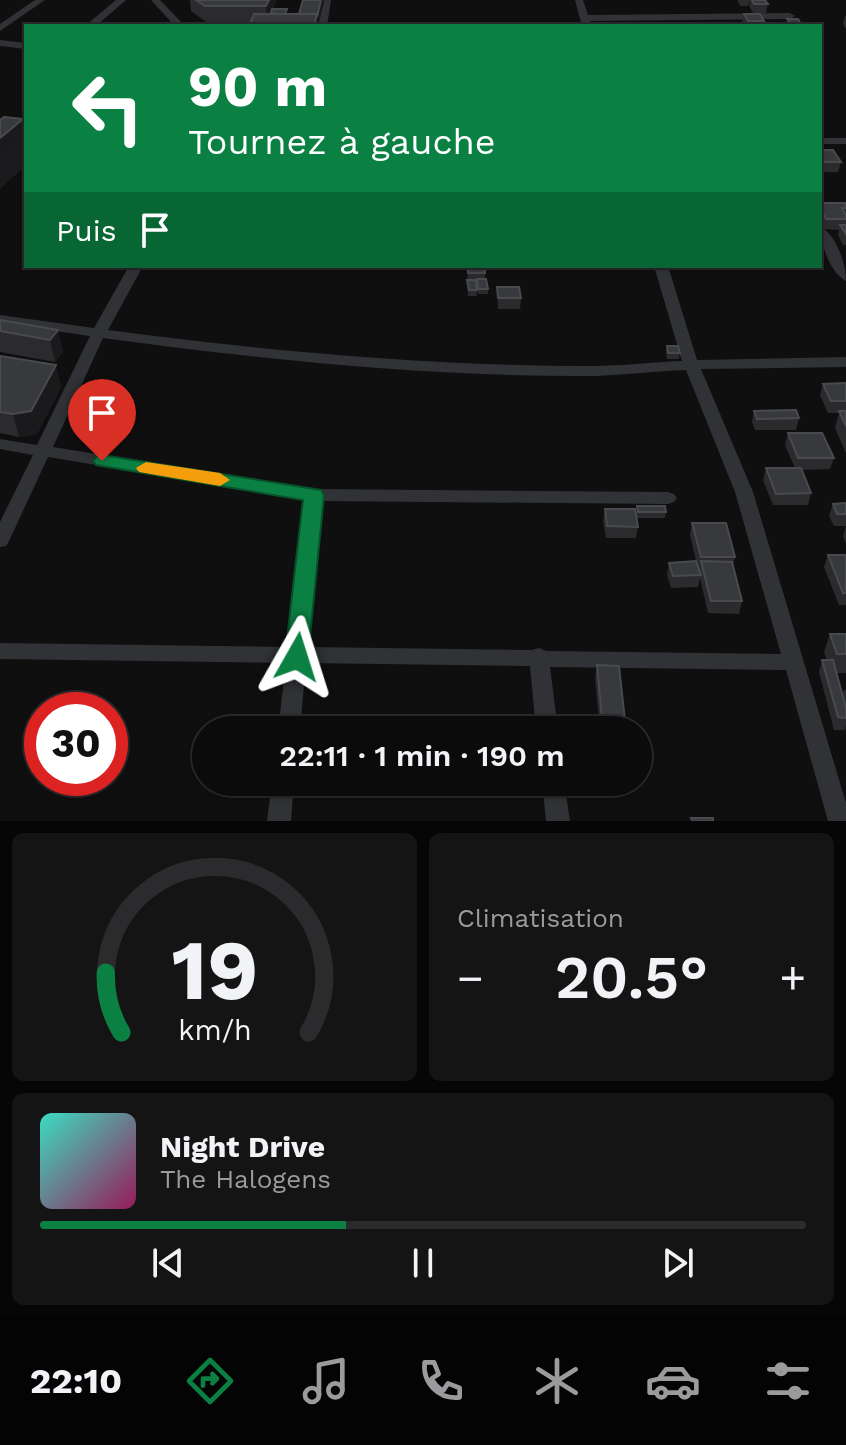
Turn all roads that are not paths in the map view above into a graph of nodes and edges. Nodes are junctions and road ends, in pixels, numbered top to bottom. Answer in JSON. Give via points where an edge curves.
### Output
{"nodes":[{"id":1,"x":41,"y":0,"type":"edge"},
{"id":2,"x":122,"y":0,"type":"edge"},
{"id":3,"x":155,"y":0,"type":"edge"},
{"id":4,"x":327,"y":0,"type":"edge"},
{"id":5,"x":579,"y":0,"type":"edge"},
{"id":6,"x":790,"y":16,"type":"edge"},
{"id":7,"x":586,"y":22,"type":"edge"},
{"id":8,"x":92,"y":24,"type":"edge"},
{"id":9,"x":178,"y":24,"type":"edge"},
{"id":10,"x":322,"y":24,"type":"edge"},
{"id":11,"x":0,"y":28,"type":"edge"},
{"id":12,"x":0,"y":43,"type":"edge"},
{"id":13,"x":24,"y":46,"type":"edge"},
{"id":14,"x":822,"y":141,"type":"edge"},
{"id":15,"x":846,"y":141,"type":"edge"},
{"id":16,"x":822,"y":234,"type":"edge"},
{"id":17,"x":135,"y":268,"type":"edge"},
{"id":18,"x":662,"y":268,"type":"edge"},
{"id":19,"x":846,"y":277,"type":"edge"},
{"id":20,"x":0,"y":319,"type":"edge"},
{"id":21,"x":98,"y":334,"type":"junction"},
{"id":22,"x":846,"y":362,"type":"edge"},
{"id":23,"x":691,"y":364,"type":"junction"},
{"id":24,"x":0,"y":444,"type":"edge"},
{"id":25,"x":42,"y":451,"type":"junction"},
{"id":26,"x":314,"y":495,"type":"junction"},
{"id":27,"x":668,"y":498,"type":"dead end"},
{"id":28,"x":0,"y":541,"type":"edge"},
{"id":29,"x":0,"y":651,"type":"edge"},
{"id":30,"x":539,"y":656,"type":"junction"},
{"id":31,"x":297,"y":657,"type":"junction"},
{"id":32,"x":793,"y":662,"type":"junction"},
{"id":33,"x":291,"y":716,"type":"edge"},
{"id":34,"x":545,"y":716,"type":"edge"},
{"id":35,"x":282,"y":796,"type":"edge"},
{"id":36,"x":555,"y":796,"type":"edge"},
{"id":37,"x":279,"y":821,"type":"edge"},
{"id":38,"x":558,"y":821,"type":"edge"},
{"id":39,"x":840,"y":821,"type":"edge"}],
"edges":[{"from":1,"to":11,"type":"street"},
{"from":2,"to":8,"type":"street"},
{"from":3,"to":9,"type":"street"},
{"from":4,"to":10,"type":"street"},
{"from":5,"to":7,"type":"street"},
{"from":6,"to":7,"type":"street"},
{"from":12,"to":13,"type":"street"},
{"from":14,"to":15,"type":"street"},
{"from":16,"to":19,"type":"street"},
{"from":17,"to":21,"type":"street"},
{"from":18,"to":23,"type":"street"},
{"from":20,"to":21,"type":"street"},
{"from":21,"to":23,"type":"street","via":[[443,367],[595,371]]},
{"from":21,"to":25,"type":"street"},
{"from":22,"to":23,"type":"street"},
{"from":23,"to":32,"type":"street","via":[[744,492]]},
{"from":24,"to":25,"type":"street"},
{"from":25,"to":26,"type":"street"},
{"from":25,"to":28,"type":"street"},
{"from":26,"to":27,"type":"street"},
{"from":26,"to":31,"type":"street"},
{"from":29,"to":31,"type":"street"},
{"from":30,"to":31,"type":"street"},
{"from":30,"to":32,"type":"street"},
{"from":30,"to":34,"type":"street"},
{"from":31,"to":33,"type":"street"},
{"from":32,"to":39,"type":"street"},
{"from":35,"to":37,"type":"street"},
{"from":36,"to":38,"type":"street"}]}
